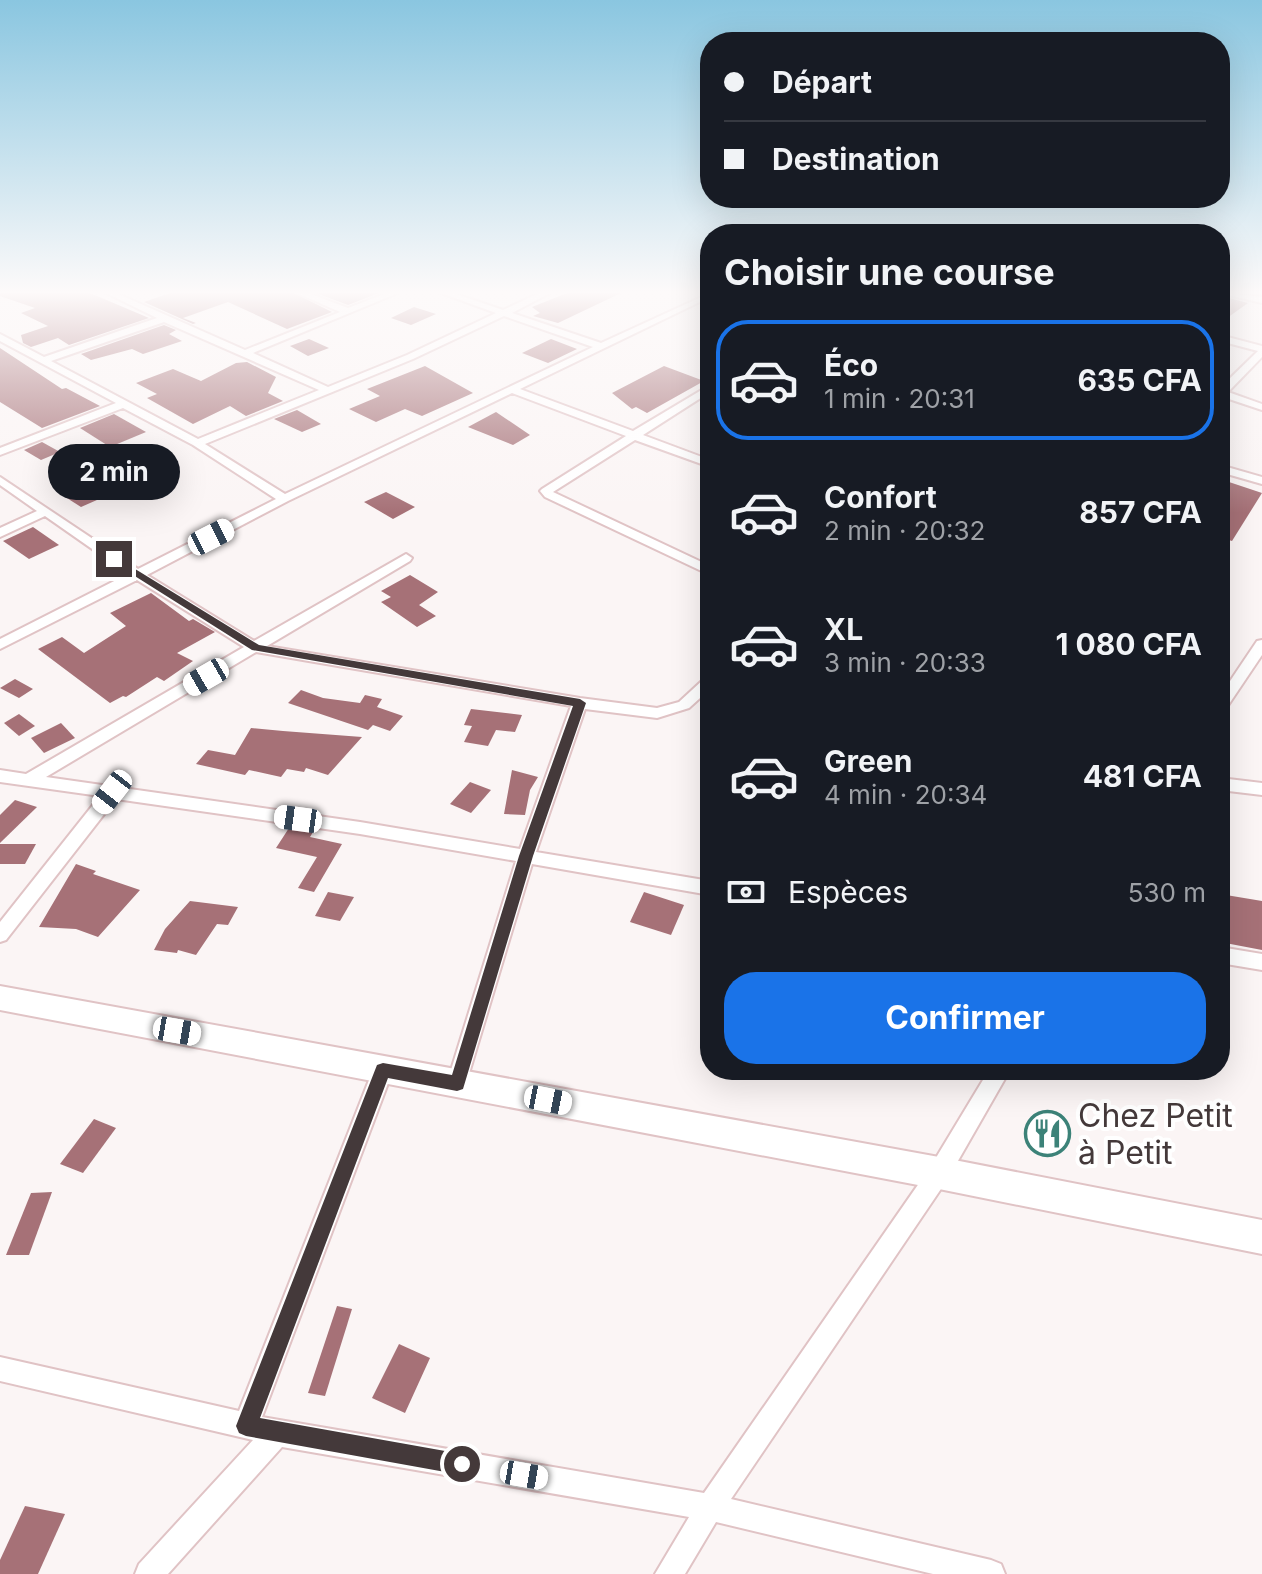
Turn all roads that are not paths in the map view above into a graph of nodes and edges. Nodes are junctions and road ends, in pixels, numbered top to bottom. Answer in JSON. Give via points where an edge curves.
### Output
{"nodes":[{"id":1,"x":56,"y":366,"type":"edge"},
{"id":2,"x":278,"y":366,"type":"edge"},
{"id":3,"x":385,"y":366,"type":"edge"},
{"id":4,"x":560,"y":366,"type":"edge"},
{"id":5,"x":1246,"y":366,"type":"edge"},
{"id":6,"x":1230,"y":383,"type":"edge"},
{"id":7,"x":325,"y":389,"type":"junction"},
{"id":8,"x":513,"y":390,"type":"junction"},
{"id":9,"x":700,"y":394,"type":"edge"},
{"id":10,"x":1230,"y":396,"type":"edge"},
{"id":11,"x":126,"y":403,"type":"junction"},
{"id":12,"x":1262,"y":407,"type":"edge"},
{"id":13,"x":635,"y":434,"type":"junction"},
{"id":14,"x":197,"y":443,"type":"junction"},
{"id":15,"x":0,"y":452,"type":"edge"},
{"id":16,"x":700,"y":460,"type":"edge"},
{"id":17,"x":1230,"y":471,"type":"edge"},
{"id":18,"x":0,"y":480,"type":"edge"},
{"id":19,"x":1262,"y":481,"type":"edge"},
{"id":20,"x":284,"y":499,"type":"junction"},
{"id":21,"x":45,"y":512,"type":"junction"},
{"id":22,"x":0,"y":533,"type":"edge"},
{"id":23,"x":406,"y":558,"type":"dead end"},
{"id":24,"x":700,"y":566,"type":"edge"},
{"id":25,"x":137,"y":574,"type":"junction"},
{"id":26,"x":1262,"y":644,"type":"edge"},
{"id":27,"x":0,"y":645,"type":"edge"},
{"id":28,"x":256,"y":648,"type":"junction"},
{"id":29,"x":700,"y":690,"type":"edge"},
{"id":30,"x":1230,"y":692,"type":"edge"},
{"id":31,"x":580,"y":703,"type":"junction"},
{"id":32,"x":0,"y":776,"type":"edge"},
{"id":33,"x":28,"y":780,"type":"junction"},
{"id":34,"x":1230,"y":785,"type":"edge"},
{"id":35,"x":1262,"y":789,"type":"edge"},
{"id":36,"x":112,"y":792,"type":"junction"},
{"id":37,"x":526,"y":856,"type":"junction"},
{"id":38,"x":700,"y":886,"type":"edge"},
{"id":39,"x":0,"y":935,"type":"edge"},
{"id":40,"x":1230,"y":957,"type":"edge"},
{"id":41,"x":1262,"y":962,"type":"edge"},
{"id":42,"x":0,"y":998,"type":"edge"},
{"id":43,"x":383,"y":1070,"type":"junction"},
{"id":44,"x":994,"y":1080,"type":"edge"},
{"id":45,"x":457,"y":1083,"type":"junction"},
{"id":46,"x":939,"y":1173,"type":"junction"},
{"id":47,"x":1262,"y":1237,"type":"edge"},
{"id":48,"x":0,"y":1369,"type":"edge"},
{"id":49,"x":246,"y":1426,"type":"junction"},
{"id":50,"x":277,"y":1433,"type":"junction"},
{"id":51,"x":710,"y":1507,"type":"junction"},
{"id":52,"x":149,"y":1574,"type":"edge"},
{"id":53,"x":669,"y":1574,"type":"edge"},
{"id":54,"x":991,"y":1574,"type":"edge"}],
"edges":[{"from":1,"to":11,"type":"street"},
{"from":2,"to":7,"type":"street"},
{"from":3,"to":7,"type":"street"},
{"from":4,"to":8,"type":"street"},
{"from":5,"to":6,"type":"street"},
{"from":7,"to":14,"type":"street"},
{"from":8,"to":13,"type":"street"},
{"from":8,"to":20,"type":"street"},
{"from":9,"to":13,"type":"street"},
{"from":10,"to":12,"type":"street"},
{"from":11,"to":14,"type":"street"},
{"from":11,"to":15,"type":"street"},
{"from":13,"to":16,"type":"street"},
{"from":13,"to":24,"type":"street","via":[[547,493]]},
{"from":14,"to":20,"type":"street"},
{"from":17,"to":19,"type":"street"},
{"from":18,"to":21,"type":"street"},
{"from":20,"to":25,"type":"street"},
{"from":21,"to":22,"type":"street"},
{"from":21,"to":25,"type":"street"},
{"from":23,"to":28,"type":"street"},
{"from":25,"to":27,"type":"street"},
{"from":25,"to":28,"type":"street"},
{"from":26,"to":30,"type":"street"},
{"from":28,"to":31,"type":"street"},
{"from":28,"to":33,"type":"street"},
{"from":29,"to":31,"type":"street","via":[[666,712]]},
{"from":31,"to":37,"type":"street"},
{"from":32,"to":33,"type":"street"},
{"from":33,"to":36,"type":"street"},
{"from":34,"to":35,"type":"street"},
{"from":36,"to":37,"type":"street"},
{"from":36,"to":39,"type":"street"},
{"from":37,"to":38,"type":"street"},
{"from":37,"to":45,"type":"street"},
{"from":40,"to":41,"type":"street"},
{"from":42,"to":43,"type":"street"},
{"from":43,"to":45,"type":"street"},
{"from":43,"to":49,"type":"street"},
{"from":44,"to":46,"type":"street"},
{"from":45,"to":46,"type":"street"},
{"from":46,"to":47,"type":"street"},
{"from":46,"to":51,"type":"street"},
{"from":48,"to":49,"type":"street"},
{"from":49,"to":50,"type":"street"},
{"from":50,"to":51,"type":"street"},
{"from":50,"to":52,"type":"street"},
{"from":51,"to":53,"type":"street"},
{"from":51,"to":54,"type":"street"}]}
